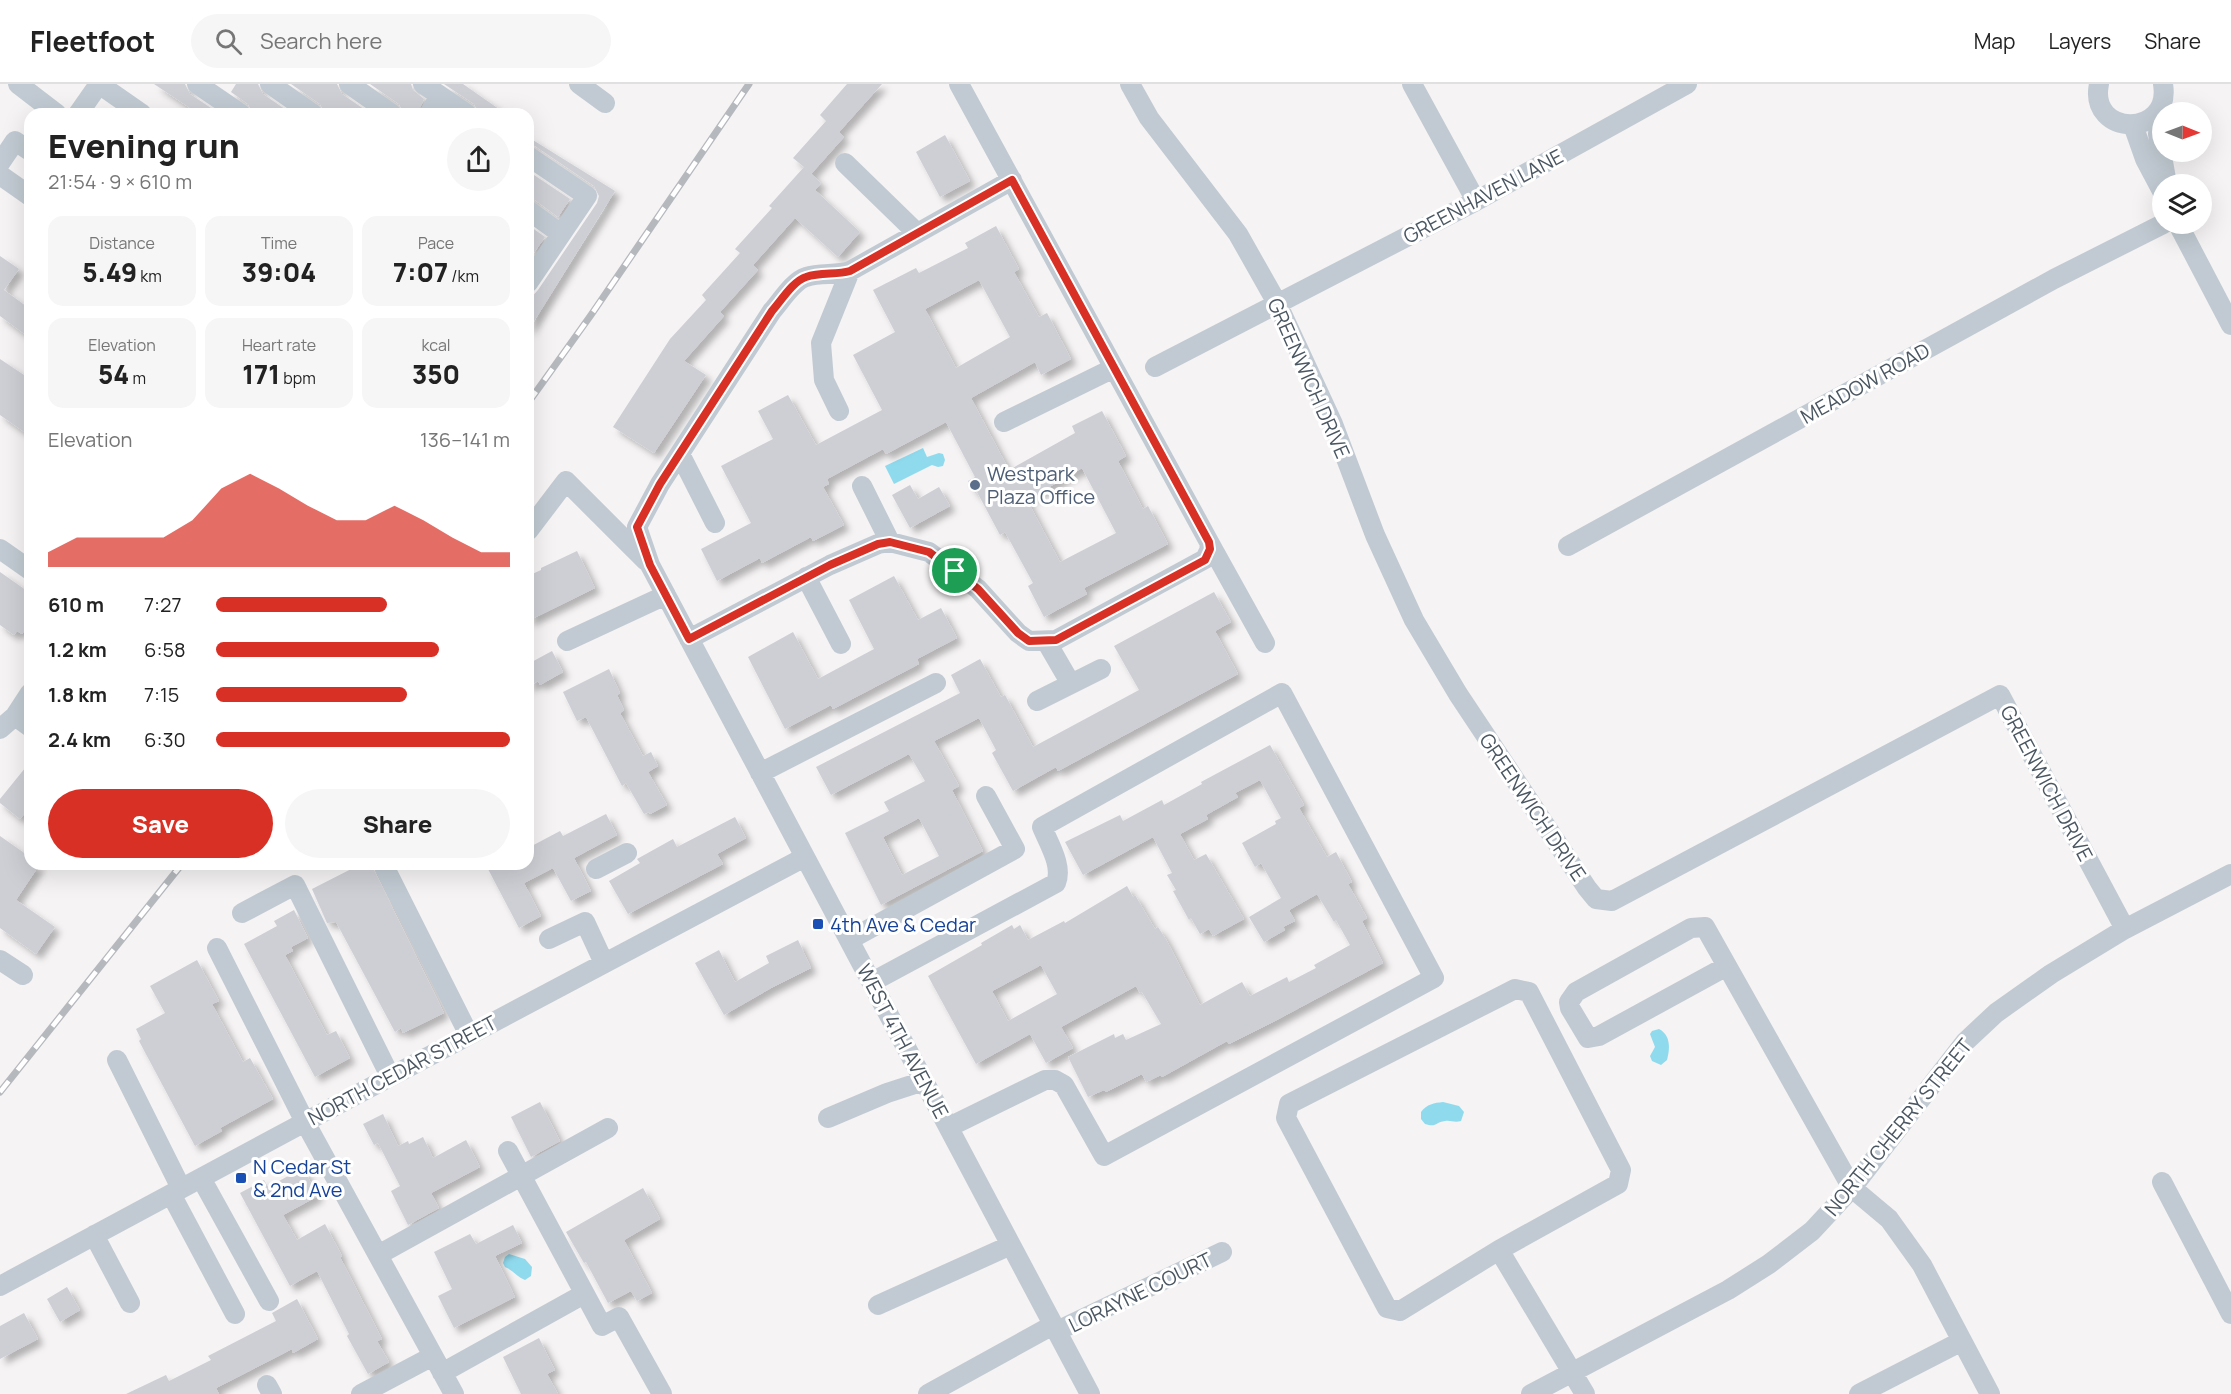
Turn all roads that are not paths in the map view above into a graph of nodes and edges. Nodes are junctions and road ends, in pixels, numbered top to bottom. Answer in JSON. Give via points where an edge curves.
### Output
{"nodes":[{"id":1,"x":18,"y":84,"type":"edge"},
{"id":2,"x":99,"y":84,"type":"edge"},
{"id":3,"x":197,"y":84,"type":"edge"},
{"id":4,"x":270,"y":84,"type":"edge"},
{"id":5,"x":349,"y":84,"type":"edge"},
{"id":6,"x":423,"y":84,"type":"edge"},
{"id":7,"x":579,"y":84,"type":"edge"},
{"id":8,"x":959,"y":84,"type":"edge"},
{"id":9,"x":1130,"y":84,"type":"edge"},
{"id":10,"x":1412,"y":84,"type":"edge"},
{"id":11,"x":1687,"y":84,"type":"edge"},
{"id":12,"x":2099,"y":84,"type":"edge"},
{"id":13,"x":224,"y":91,"type":"edge"},
{"id":14,"x":2165,"y":91,"type":"edge"},
{"id":15,"x":441,"y":96,"type":"junction"},
{"id":16,"x":605,"y":103,"type":"dead end"},
{"id":17,"x":49,"y":108,"type":"edge"},
{"id":18,"x":82,"y":108,"type":"edge"},
{"id":19,"x":133,"y":108,"type":"edge"},
{"id":20,"x":237,"y":108,"type":"edge"},
{"id":21,"x":304,"y":108,"type":"edge"},
{"id":22,"x":383,"y":108,"type":"edge"},
{"id":23,"x":433,"y":108,"type":"edge"},
{"id":24,"x":458,"y":108,"type":"edge"},
{"id":25,"x":2133,"y":125,"type":"junction"},
{"id":26,"x":24,"y":147,"type":"edge"},
{"id":27,"x":534,"y":160,"type":"edge"},
{"id":28,"x":0,"y":163,"type":"edge"},
{"id":29,"x":845,"y":163,"type":"dead end"},
{"id":30,"x":2153,"y":174,"type":"edge"},
{"id":31,"x":2165,"y":174,"type":"edge"},
{"id":32,"x":0,"y":175,"type":"edge"},
{"id":33,"x":1012,"y":180,"type":"junction"},
{"id":34,"x":24,"y":192,"type":"edge"},
{"id":35,"x":1476,"y":201,"type":"junction"},
{"id":36,"x":534,"y":214,"type":"edge"},
{"id":37,"x":2152,"y":230,"type":"edge"},
{"id":38,"x":917,"y":233,"type":"junction"},
{"id":39,"x":561,"y":234,"type":"junction"},
{"id":40,"x":2183,"y":234,"type":"edge"},
{"id":41,"x":534,"y":269,"type":"edge"},
{"id":42,"x":850,"y":271,"type":"junction"},
{"id":43,"x":1277,"y":303,"type":"junction"},
{"id":44,"x":2231,"y":325,"type":"edge"},
{"id":45,"x":1155,"y":367,"type":"dead end"},
{"id":46,"x":1114,"y":368,"type":"junction"},
{"id":47,"x":838,"y":411,"type":"dead end"},
{"id":48,"x":1004,"y":422,"type":"dead end"},
{"id":49,"x":680,"y":454,"type":"junction"},
{"id":50,"x":862,"y":486,"type":"dead end"},
{"id":51,"x":534,"y":523,"type":"edge"},
{"id":52,"x":715,"y":523,"type":"dead end"},
{"id":53,"x":890,"y":542,"type":"junction"},
{"id":54,"x":1209,"y":542,"type":"junction"},
{"id":55,"x":1568,"y":546,"type":"dead end"},
{"id":56,"x":0,"y":549,"type":"edge"},
{"id":57,"x":650,"y":565,"type":"junction"},
{"id":58,"x":24,"y":566,"type":"edge"},
{"id":59,"x":806,"y":578,"type":"junction"},
{"id":60,"x":666,"y":595,"type":"junction"},
{"id":61,"x":689,"y":639,"type":"junction"},
{"id":62,"x":567,"y":641,"type":"dead end"},
{"id":63,"x":1046,"y":641,"type":"junction"},
{"id":64,"x":1264,"y":643,"type":"dead end"},
{"id":65,"x":841,"y":645,"type":"dead end"},
{"id":66,"x":1101,"y":669,"type":"dead end"},
{"id":67,"x":936,"y":683,"type":"dead end"},
{"id":68,"x":1071,"y":684,"type":"junction"},
{"id":69,"x":1037,"y":701,"type":"dead end"},
{"id":70,"x":23,"y":722,"type":"edge"},
{"id":71,"x":0,"y":729,"type":"edge"},
{"id":72,"x":760,"y":773,"type":"junction"},
{"id":73,"x":986,"y":796,"type":"dead end"},
{"id":74,"x":627,"y":853,"type":"dead end"},
{"id":75,"x":805,"y":857,"type":"junction"},
{"id":76,"x":596,"y":869,"type":"dead end"},
{"id":77,"x":386,"y":870,"type":"edge"},
{"id":78,"x":2231,"y":874,"type":"edge"},
{"id":79,"x":242,"y":913,"type":"dead end"},
{"id":80,"x":2126,"y":929,"type":"junction"},
{"id":81,"x":549,"y":939,"type":"dead end"},
{"id":82,"x":849,"y":940,"type":"junction"},
{"id":83,"x":218,"y":948,"type":"dead end"},
{"id":84,"x":0,"y":960,"type":"edge"},
{"id":85,"x":604,"y":963,"type":"junction"},
{"id":86,"x":1727,"y":966,"type":"junction"},
{"id":87,"x":23,"y":975,"type":"dead end"},
{"id":88,"x":872,"y":982,"type":"junction"},
{"id":89,"x":469,"y":1035,"type":"junction"},
{"id":90,"x":117,"y":1060,"type":"dead end"},
{"id":91,"x":390,"y":1076,"type":"junction"},
{"id":92,"x":924,"y":1081,"type":"junction"},
{"id":93,"x":828,"y":1118,"type":"dead end"},
{"id":94,"x":305,"y":1122,"type":"junction"},
{"id":95,"x":949,"y":1127,"type":"junction"},
{"id":96,"x":608,"y":1128,"type":"dead end"},
{"id":97,"x":508,"y":1151,"type":"dead end"},
{"id":98,"x":521,"y":1176,"type":"junction"},
{"id":99,"x":201,"y":1178,"type":"junction"},
{"id":100,"x":2162,"y":1182,"type":"dead end"},
{"id":101,"x":1852,"y":1188,"type":"junction"},
{"id":102,"x":176,"y":1191,"type":"junction"},
{"id":103,"x":94,"y":1235,"type":"junction"},
{"id":104,"x":1011,"y":1245,"type":"junction"},
{"id":105,"x":1499,"y":1250,"type":"junction"},
{"id":106,"x":1222,"y":1252,"type":"dead end"},
{"id":107,"x":378,"y":1256,"type":"junction"},
{"id":108,"x":0,"y":1286,"type":"edge"},
{"id":109,"x":584,"y":1294,"type":"junction"},
{"id":110,"x":269,"y":1301,"type":"dead end"},
{"id":111,"x":130,"y":1304,"type":"dead end"},
{"id":112,"x":878,"y":1305,"type":"dead end"},
{"id":113,"x":235,"y":1314,"type":"dead end"},
{"id":114,"x":2231,"y":1314,"type":"edge"},
{"id":115,"x":1055,"y":1328,"type":"junction"},
{"id":116,"x":1962,"y":1341,"type":"junction"},
{"id":117,"x":437,"y":1364,"type":"junction"},
{"id":118,"x":1571,"y":1372,"type":"junction"},
{"id":119,"x":361,"y":1394,"type":"edge"},
{"id":120,"x":454,"y":1394,"type":"edge"},
{"id":121,"x":662,"y":1394,"type":"edge"},
{"id":122,"x":928,"y":1394,"type":"edge"},
{"id":123,"x":1090,"y":1394,"type":"edge"},
{"id":124,"x":1531,"y":1394,"type":"edge"},
{"id":125,"x":1585,"y":1394,"type":"edge"},
{"id":126,"x":1858,"y":1394,"type":"edge"},
{"id":127,"x":1990,"y":1394,"type":"edge"}],
"edges":[{"from":1,"to":17,"type":"street"},
{"from":2,"to":18,"type":"street"},
{"from":2,"to":19,"type":"street"},
{"from":3,"to":13,"type":"street"},
{"from":4,"to":21,"type":"street"},
{"from":5,"to":22,"type":"street"},
{"from":6,"to":15,"type":"street"},
{"from":7,"to":16,"type":"street"},
{"from":8,"to":33,"type":"street"},
{"from":9,"to":43,"type":"street","name":"GREENWICH DRIVE","via":[[1149,118],[1238,234]]},
{"from":10,"to":35,"type":"street"},
{"from":11,"to":35,"type":"street","name":"GREENHAVEN LANE"},
{"from":12,"to":25,"type":"street","via":[[2098,96],[2104,111],[2117,122]]},
{"from":13,"to":20,"type":"street"},
{"from":14,"to":25,"type":"street","via":[[2150,119]]},
{"from":14,"to":31,"type":"street","via":[[2158,134]]},
{"from":15,"to":23,"type":"street"},
{"from":15,"to":24,"type":"street"},
{"from":25,"to":30,"type":"street"},
{"from":26,"to":28,"type":"street","via":[[15,141]]},
{"from":27,"to":39,"type":"street","via":[[587,196]]},
{"from":29,"to":38,"type":"street"},
{"from":32,"to":34,"type":"street"},
{"from":33,"to":38,"type":"street"},
{"from":33,"to":46,"type":"street"},
{"from":35,"to":43,"type":"street","name":"GREENHAVEN LANE"},
{"from":36,"to":39,"type":"street"},
{"from":37,"to":55,"type":"street","name":"MEADOW ROAD","via":[[2054,279]]},
{"from":38,"to":42,"type":"street"},
{"from":39,"to":41,"type":"street"},
{"from":40,"to":44,"type":"street"},
{"from":42,"to":47,"type":"street","via":[[821,343],[824,380]]},
{"from":42,"to":49,"type":"street","via":[[805,277],[793,287],[772,311]]},
{"from":43,"to":45,"type":"street","name":"GREENHAVEN LANE"},
{"from":43,"to":80,"type":"street","name":"GREENWICH DRIVE","via":[[1333,424],[1375,535],[1414,620],[1458,694],[1596,898],[1612,901],[2000,695]]},
{"from":46,"to":48,"type":"street"},
{"from":46,"to":54,"type":"street"},
{"from":49,"to":52,"type":"street"},
{"from":49,"to":57,"type":"street","name":"WEST 4TH AVENUE","via":[[637,527]]},
{"from":50,"to":53,"type":"street"},
{"from":51,"to":57,"type":"street","via":[[566,481]]},
{"from":53,"to":59,"type":"street","via":[[861,551]]},
{"from":53,"to":63,"type":"street","via":[[929,552],[978,589],[1018,633],[1029,641]]},
{"from":54,"to":63,"type":"street","via":[[1205,560],[1056,640]]},
{"from":54,"to":64,"type":"street"},
{"from":56,"to":58,"type":"street"},
{"from":57,"to":60,"type":"street","name":"WEST 4TH AVENUE"},
{"from":59,"to":61,"type":"street"},
{"from":59,"to":65,"type":"street"},
{"from":60,"to":61,"type":"street","name":"WEST 4TH AVENUE"},
{"from":60,"to":62,"type":"street"},
{"from":61,"to":72,"type":"street","name":"WEST 4TH AVENUE"},
{"from":63,"to":68,"type":"street"},
{"from":66,"to":68,"type":"street"},
{"from":67,"to":72,"type":"street"},
{"from":68,"to":69,"type":"street"},
{"from":70,"to":71,"type":"street"},
{"from":72,"to":75,"type":"street","name":"WEST 4TH AVENUE"},
{"from":73,"to":82,"type":"street","via":[[1015,849]]},
{"from":74,"to":76,"type":"street"},
{"from":75,"to":82,"type":"street","name":"WEST 4TH AVENUE"},
{"from":75,"to":85,"type":"street","name":"NORTH CEDAR STREET"},
{"from":77,"to":89,"type":"street"},
{"from":78,"to":80,"type":"street","name":"NORTH CHERRY STREET"},
{"from":79,"to":91,"type":"street","via":[[295,885]]},
{"from":80,"to":101,"type":"street","name":"NORTH CHERRY STREET","via":[[2025,991],[1965,1042]]},
{"from":81,"to":85,"type":"street","via":[[585,922]]},
{"from":82,"to":88,"type":"street","name":"WEST 4TH AVENUE"},
{"from":83,"to":94,"type":"street"},
{"from":84,"to":87,"type":"street"},
{"from":85,"to":89,"type":"street","name":"NORTH CEDAR STREET"},
{"from":86,"to":86,"type":"street","via":[[1705,927],[1691,928],[1576,992],[1569,1002],[1570,1008],[1588,1038],[1599,1036]]},
{"from":86,"to":101,"type":"street"},
{"from":88,"to":92,"type":"street","name":"WEST 4TH AVENUE"},
{"from":88,"to":95,"type":"street","via":[[1056,883],[1060,874],[1042,827],[1282,693],[1434,978],[1104,1155],[1064,1085],[1055,1080],[1045,1080]]},
{"from":89,"to":91,"type":"street","name":"NORTH CEDAR STREET"},
{"from":90,"to":102,"type":"street"},
{"from":91,"to":94,"type":"street","name":"NORTH CEDAR STREET"},
{"from":92,"to":93,"type":"street"},
{"from":92,"to":95,"type":"street","name":"WEST 4TH AVENUE"},
{"from":94,"to":99,"type":"street","name":"NORTH CEDAR STREET"},
{"from":94,"to":107,"type":"street"},
{"from":95,"to":104,"type":"street","name":"WEST 4TH AVENUE"},
{"from":96,"to":98,"type":"street"},
{"from":97,"to":98,"type":"street"},
{"from":98,"to":107,"type":"street"},
{"from":98,"to":109,"type":"street"},
{"from":99,"to":102,"type":"street","name":"NORTH CEDAR STREET"},
{"from":99,"to":110,"type":"street"},
{"from":100,"to":114,"type":"street"},
{"from":101,"to":116,"type":"street","via":[[1889,1219],[1904,1238]]},
{"from":101,"to":118,"type":"street","name":"NORTH CHERRY STREET","via":[[1812,1231],[1769,1264],[1728,1290]]},
{"from":102,"to":103,"type":"street","name":"NORTH CEDAR STREET"},
{"from":102,"to":113,"type":"street"},
{"from":103,"to":108,"type":"street","name":"NORTH CEDAR STREET"},
{"from":103,"to":111,"type":"street"},
{"from":104,"to":112,"type":"street"},
{"from":104,"to":115,"type":"street","name":"WEST 4TH AVENUE"},
{"from":105,"to":105,"type":"street","via":[[1618,1184],[1621,1170],[1528,992],[1515,989],[1289,1104],[1286,1118],[1387,1308],[1400,1311]]},
{"from":105,"to":118,"type":"street"},
{"from":106,"to":115,"type":"street","name":"LORAYNE COURT"},
{"from":107,"to":117,"type":"street"},
{"from":109,"to":117,"type":"street"},
{"from":109,"to":121,"type":"street","via":[[602,1326],[619,1317]]},
{"from":115,"to":122,"type":"street","name":"LORAYNE COURT"},
{"from":115,"to":123,"type":"street","name":"WEST 4TH AVENUE"},
{"from":116,"to":126,"type":"street"},
{"from":116,"to":127,"type":"street"},
{"from":117,"to":119,"type":"street"},
{"from":117,"to":120,"type":"street"},
{"from":118,"to":124,"type":"street","name":"NORTH CHERRY STREET"},
{"from":118,"to":125,"type":"street"}]}
